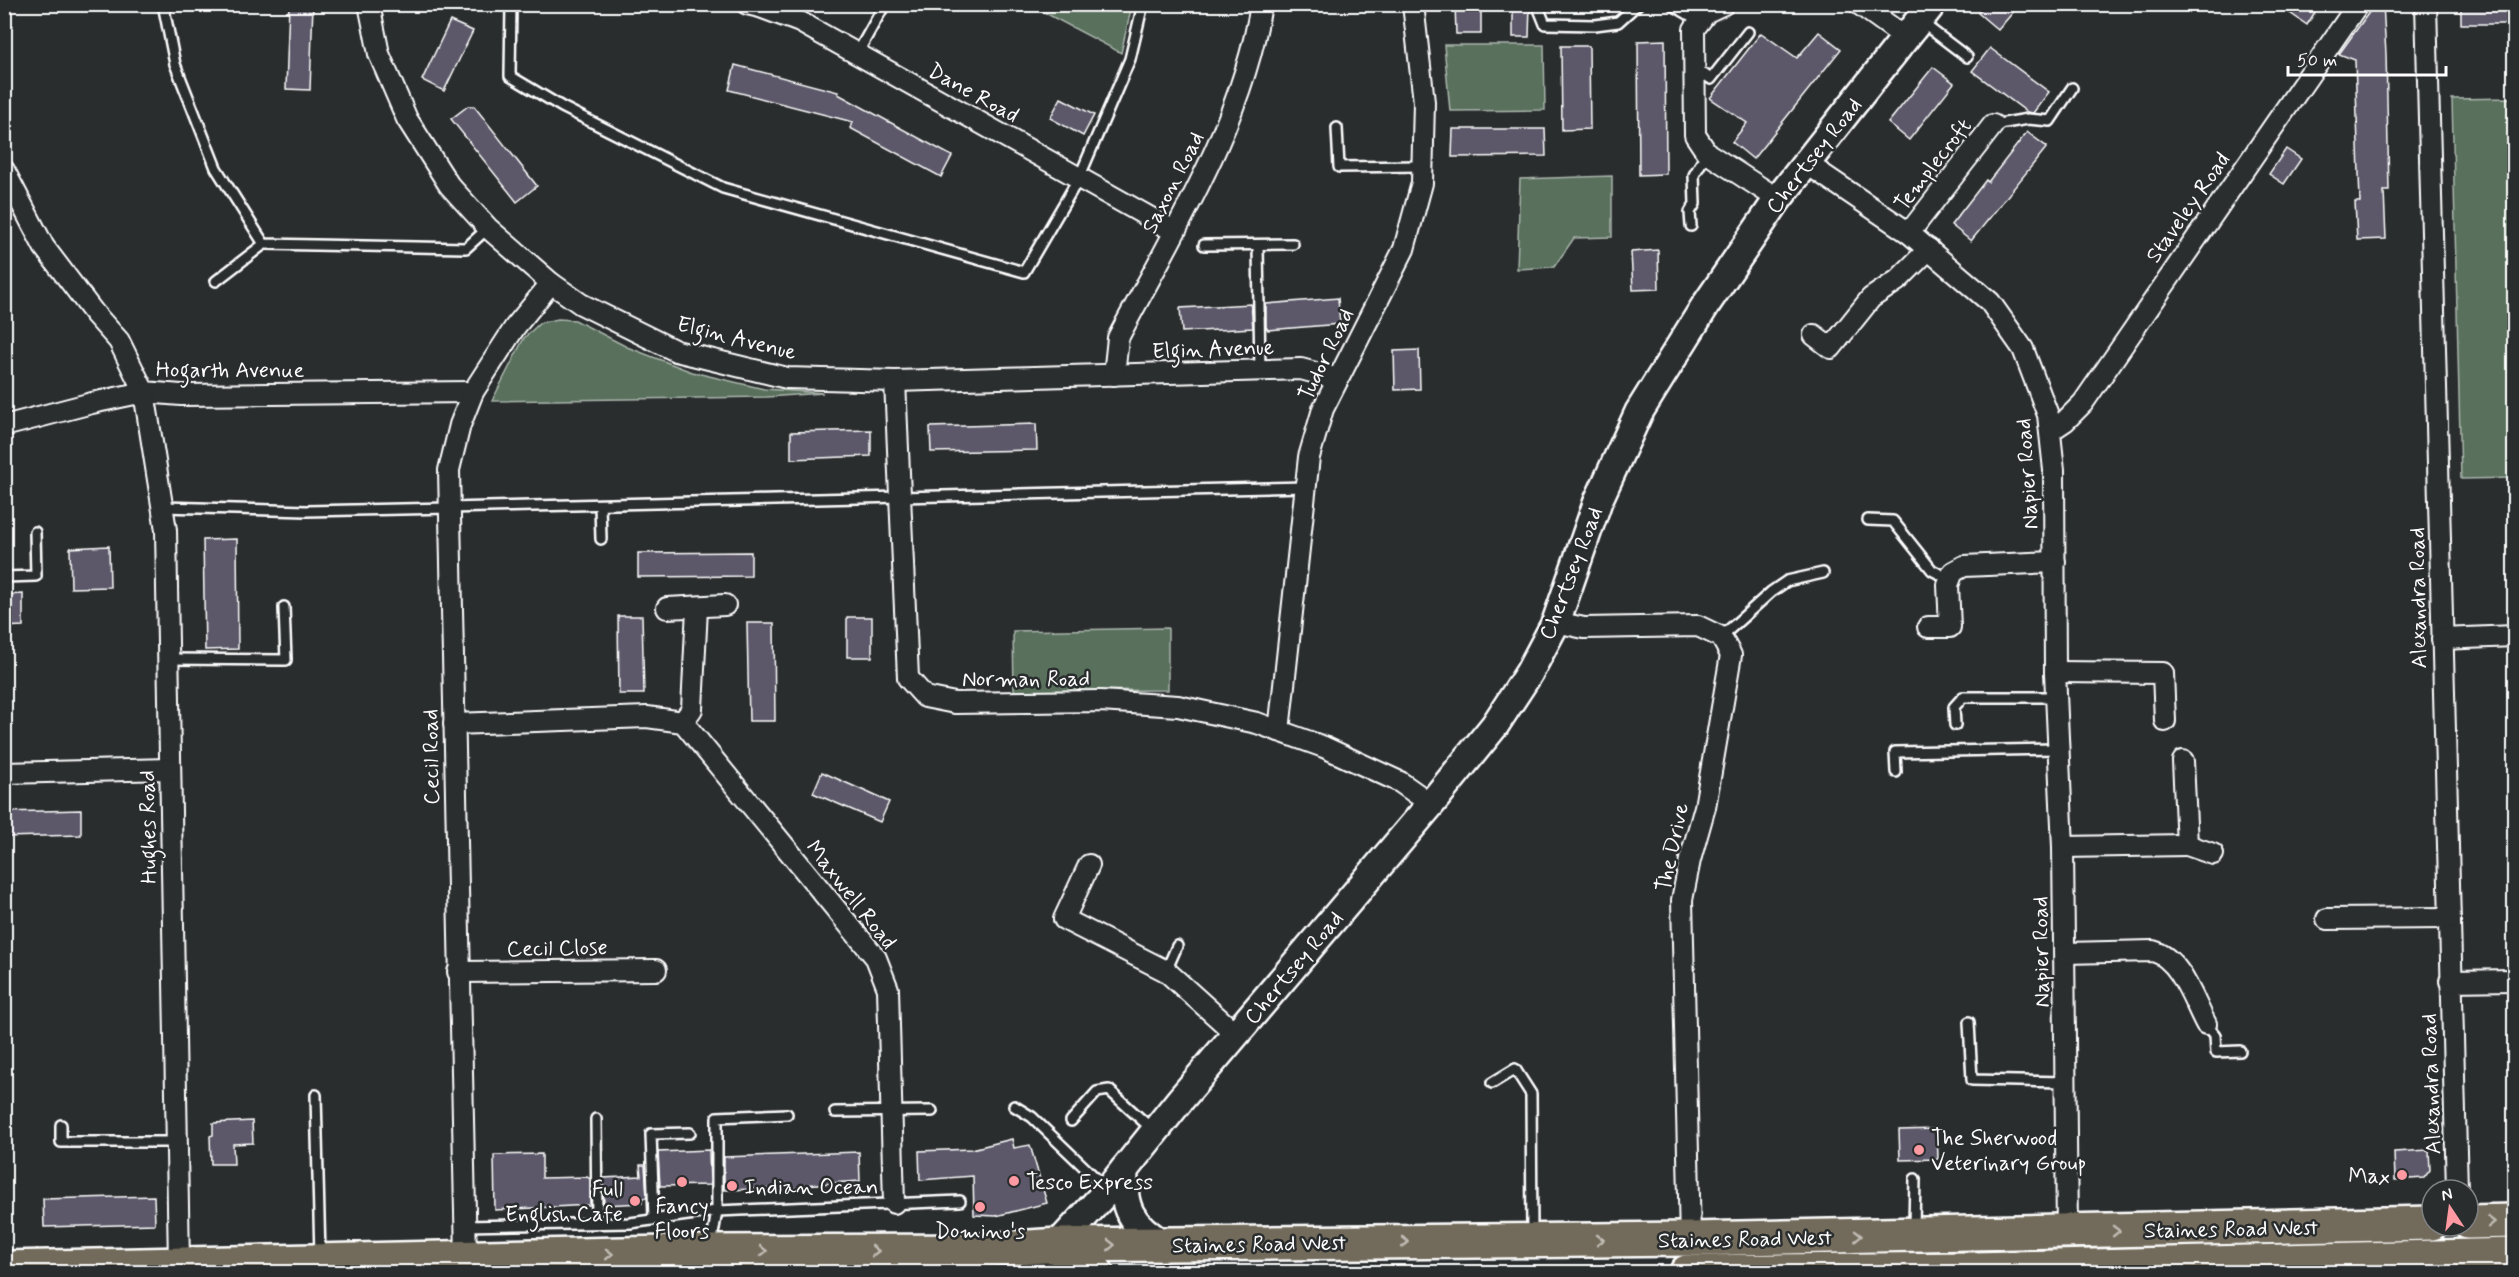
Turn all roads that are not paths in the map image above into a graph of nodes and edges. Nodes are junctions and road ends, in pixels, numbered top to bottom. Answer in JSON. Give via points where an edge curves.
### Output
{"nodes":[{"id":1,"x":163,"y":4,"type":"edge"},
{"id":2,"x":369,"y":4,"type":"edge"},
{"id":3,"x":511,"y":4,"type":"edge"},
{"id":4,"x":747,"y":4,"type":"edge"},
{"id":5,"x":885,"y":4,"type":"edge"},
{"id":6,"x":1143,"y":4,"type":"edge"},
{"id":7,"x":1261,"y":4,"type":"edge"},
{"id":8,"x":1413,"y":4,"type":"edge"},
{"id":9,"x":1537,"y":4,"type":"edge"},
{"id":10,"x":1638,"y":4,"type":"edge"},
{"id":11,"x":1671,"y":4,"type":"edge"},
{"id":12,"x":1724,"y":4,"type":"edge"},
{"id":13,"x":1859,"y":4,"type":"edge"},
{"id":14,"x":2358,"y":4,"type":"edge"},
{"id":15,"x":2426,"y":4,"type":"edge"},
{"id":16,"x":1700,"y":21,"type":"junction"},
{"id":17,"x":1919,"y":21,"type":"edge"},
{"id":18,"x":1748,"y":32,"type":"dead end"},
{"id":19,"x":857,"y":54,"type":"junction"},
{"id":20,"x":1967,"y":57,"type":"dead end"},
{"id":21,"x":1694,"y":68,"type":"junction"},
{"id":22,"x":2072,"y":88,"type":"dead end"},
{"id":23,"x":1993,"y":125,"type":"joint"},
{"id":24,"x":1337,"y":128,"type":"dead end"},
{"id":25,"x":1707,"y":153,"type":"junction"},
{"id":26,"x":1806,"y":163,"type":"junction"},
{"id":27,"x":1422,"y":166,"type":"junction"},
{"id":28,"x":4,"y":170,"type":"edge"},
{"id":29,"x":1079,"y":178,"type":"junction"},
{"id":30,"x":1778,"y":199,"type":"junction"},
{"id":31,"x":1691,"y":226,"type":"dead end"},
{"id":32,"x":488,"y":228,"type":"junction"},
{"id":33,"x":1174,"y":231,"type":"junction"},
{"id":34,"x":1909,"y":233,"type":"junction"},
{"id":35,"x":264,"y":244,"type":"junction"},
{"id":36,"x":1293,"y":244,"type":"dead end"},
{"id":37,"x":1204,"y":245,"type":"dead end"},
{"id":38,"x":1258,"y":246,"type":"junction"},
{"id":39,"x":1929,"y":249,"type":"junction"},
{"id":40,"x":216,"y":281,"type":"dead end"},
{"id":41,"x":551,"y":284,"type":"junction"},
{"id":42,"x":1814,"y":335,"type":"dead end"},
{"id":43,"x":1260,"y":371,"type":"junction"},
{"id":44,"x":1114,"y":375,"type":"junction"},
{"id":45,"x":1338,"y":379,"type":"junction"},
{"id":46,"x":895,"y":381,"type":"junction"},
{"id":47,"x":144,"y":392,"type":"junction"},
{"id":48,"x":473,"y":392,"type":"junction"},
{"id":49,"x":4,"y":426,"type":"edge"},
{"id":50,"x":2050,"y":431,"type":"junction"},
{"id":51,"x":1306,"y":487,"type":"junction"},
{"id":52,"x":900,"y":497,"type":"junction"},
{"id":53,"x":600,"y":505,"type":"junction"},
{"id":54,"x":162,"y":507,"type":"junction"},
{"id":55,"x":450,"y":508,"type":"junction"},
{"id":56,"x":1868,"y":520,"type":"dead end"},
{"id":57,"x":35,"y":532,"type":"dead end"},
{"id":58,"x":601,"y":539,"type":"dead end"},
{"id":59,"x":2055,"y":562,"type":"junction"},
{"id":60,"x":1823,"y":573,"type":"dead end"},
{"id":61,"x":4,"y":577,"type":"edge"},
{"id":62,"x":1949,"y":579,"type":"junction"},
{"id":63,"x":725,"y":605,"type":"dead end"},
{"id":64,"x":284,"y":607,"type":"dead end"},
{"id":65,"x":667,"y":608,"type":"dead end"},
{"id":66,"x":697,"y":608,"type":"junction"},
{"id":67,"x":1556,"y":622,"type":"junction"},
{"id":68,"x":1928,"y":627,"type":"dead end"},
{"id":69,"x":2514,"y":636,"type":"edge"},
{"id":70,"x":1721,"y":637,"type":"junction"},
{"id":71,"x":2442,"y":639,"type":"junction"},
{"id":72,"x":168,"y":659,"type":"junction"},
{"id":73,"x":2055,"y":672,"type":"junction"},
{"id":74,"x":2056,"y":697,"type":"junction"},
{"id":75,"x":2165,"y":721,"type":"dead end"},
{"id":76,"x":682,"y":722,"type":"junction"},
{"id":77,"x":454,"y":724,"type":"junction"},
{"id":78,"x":1955,"y":726,"type":"dead end"},
{"id":79,"x":1279,"y":731,"type":"junction"},
{"id":80,"x":2057,"y":749,"type":"junction"},
{"id":81,"x":2183,"y":761,"type":"dead end"},
{"id":82,"x":170,"y":770,"type":"junction"},
{"id":83,"x":1896,"y":772,"type":"dead end"},
{"id":84,"x":4,"y":773,"type":"edge"},
{"id":85,"x":1431,"y":804,"type":"junction"},
{"id":86,"x":2187,"y":845,"type":"junction"},
{"id":87,"x":2063,"y":847,"type":"junction"},
{"id":88,"x":2213,"y":855,"type":"dead end"},
{"id":89,"x":1089,"y":865,"type":"dead end"},
{"id":90,"x":2449,"y":918,"type":"junction"},
{"id":91,"x":2327,"y":919,"type":"dead end"},
{"id":92,"x":1177,"y":946,"type":"dead end"},
{"id":93,"x":2065,"y":953,"type":"junction"},
{"id":94,"x":656,"y":970,"type":"dead end"},
{"id":95,"x":1166,"y":971,"type":"junction"},
{"id":96,"x":458,"y":972,"type":"junction"},
{"id":97,"x":2514,"y":980,"type":"edge"},
{"id":98,"x":2450,"y":981,"type":"junction"},
{"id":99,"x":1969,"y":1022,"type":"dead end"},
{"id":100,"x":2206,"y":1024,"type":"joint"},
{"id":101,"x":1236,"y":1034,"type":"junction"},
{"id":102,"x":2240,"y":1052,"type":"dead end"},
{"id":103,"x":2066,"y":1082,"type":"junction"},
{"id":104,"x":1492,"y":1083,"type":"dead end"},
{"id":105,"x":316,"y":1095,"type":"dead end"},
{"id":106,"x":1014,"y":1106,"type":"dead end"},
{"id":107,"x":932,"y":1111,"type":"dead end"},
{"id":108,"x":835,"y":1112,"type":"dead end"},
{"id":109,"x":891,"y":1112,"type":"junction"},
{"id":110,"x":787,"y":1114,"type":"dead end"},
{"id":111,"x":597,"y":1119,"type":"dead end"},
{"id":112,"x":1071,"y":1120,"type":"dead end"},
{"id":113,"x":61,"y":1125,"type":"dead end"},
{"id":114,"x":1155,"y":1131,"type":"junction"},
{"id":115,"x":690,"y":1133,"type":"dead end"},
{"id":116,"x":176,"y":1142,"type":"junction"},
{"id":117,"x":2457,"y":1178,"type":"edge"},
{"id":118,"x":1915,"y":1179,"type":"dead end"},
{"id":119,"x":1116,"y":1180,"type":"junction"},
{"id":120,"x":960,"y":1201,"type":"dead end"},
{"id":121,"x":894,"y":1203,"type":"junction"},
{"id":122,"x":717,"y":1210,"type":"junction"},
{"id":123,"x":654,"y":1218,"type":"junction"},
{"id":124,"x":2514,"y":1221,"type":"edge"},
{"id":125,"x":597,"y":1222,"type":"junction"},
{"id":126,"x":2480,"y":1222,"type":"edge"},
{"id":127,"x":2420,"y":1223,"type":"edge"},
{"id":128,"x":2067,"y":1232,"type":"junction"},
{"id":129,"x":1914,"y":1235,"type":"junction"},
{"id":130,"x":1690,"y":1239,"type":"junction"},
{"id":131,"x":1532,"y":1240,"type":"junction"},
{"id":132,"x":466,"y":1242,"type":"junction"},
{"id":133,"x":1163,"y":1244,"type":"junction"},
{"id":134,"x":1059,"y":1245,"type":"junction"},
{"id":135,"x":710,"y":1251,"type":"junction"},
{"id":136,"x":967,"y":1251,"type":"junction"},
{"id":137,"x":2514,"y":1255,"type":"edge"},
{"id":138,"x":320,"y":1261,"type":"junction"},
{"id":139,"x":179,"y":1263,"type":"junction"},
{"id":140,"x":4,"y":1268,"type":"edge"},
{"id":141,"x":1005,"y":1272,"type":"edge"},
{"id":142,"x":1033,"y":1272,"type":"edge"},
{"id":143,"x":1096,"y":1272,"type":"edge"},
{"id":144,"x":1687,"y":1272,"type":"edge"}],
"edges":[{"from":1,"to":35,"type":"lane","via":[[175,64],[216,168]]},
{"from":2,"to":32,"type":"street","name":"Elgin Avenue","via":[[380,54],[407,119],[448,184]]},
{"from":3,"to":29,"type":"lane","via":[[510,76],[562,108],[723,188],[1024,272]]},
{"from":4,"to":19,"type":"street","name":"Dane Road","via":[[800,22]]},
{"from":5,"to":19,"type":"lane"},
{"from":6,"to":29,"type":"lane","via":[[1130,59]]},
{"from":7,"to":33,"type":"street","name":"Saxon Road","via":[[1258,28],[1226,128]]},
{"from":8,"to":27,"type":"street","name":"Tudor Road","via":[[1424,102]]},
{"from":9,"to":10,"type":"lane","via":[[1545,24],[1595,25],[1618,22]]},
{"from":11,"to":16,"type":"lane"},
{"from":12,"to":16,"type":"street","via":[[1707,12]]},
{"from":13,"to":17,"type":"street"},
{"from":14,"to":50,"type":"street","name":"Staveley Road","via":[[2083,403]]},
{"from":15,"to":71,"type":"street","name":"Alexandra Road"},
{"from":16,"to":21,"type":"street","via":[[1694,29]]},
{"from":17,"to":20,"type":"lane"},
{"from":17,"to":26,"type":"street","name":"Chertsey Road"},
{"from":18,"to":21,"type":"lane","via":[[1711,80]]},
{"from":19,"to":29,"type":"street","name":"Dane Road"},
{"from":21,"to":25,"type":"street","via":[[1695,135]]},
{"from":22,"to":23,"type":"lane","via":[[2050,121],[2028,119]]},
{"from":23,"to":34,"type":"street","name":"Templecroft"},
{"from":24,"to":27,"type":"lane","via":[[1339,167]]},
{"from":25,"to":30,"type":"street"},
{"from":25,"to":31,"type":"lane","via":[[1694,176]]},
{"from":26,"to":30,"type":"street","name":"Chertsey Road"},
{"from":26,"to":34,"type":"street","name":"Napier Road"},
{"from":27,"to":45,"type":"street","name":"Tudor Road","via":[[1422,183],[1404,249]]},
{"from":28,"to":47,"type":"street","name":"Hogarth Avenue","via":[[44,247],[119,341]]},
{"from":29,"to":33,"type":"street","name":"Dane Road"},
{"from":30,"to":67,"type":"street","name":"Chertsey Road","via":[[1639,412],[1598,501]]},
{"from":32,"to":35,"type":"lane","via":[[466,248]]},
{"from":32,"to":41,"type":"street","name":"Elgin Avenue"},
{"from":33,"to":44,"type":"street","name":"Saxon Road","via":[[1118,338]]},
{"from":34,"to":39,"type":"street","name":"Napier Road"},
{"from":35,"to":40,"type":"lane"},
{"from":36,"to":38,"type":"lane"},
{"from":37,"to":38,"type":"lane"},
{"from":38,"to":43,"type":"lane"},
{"from":39,"to":42,"type":"street","via":[[1898,280],[1871,297],[1831,348]]},
{"from":39,"to":50,"type":"street","name":"Napier Road","via":[[1990,302],[2023,349],[2048,415]]},
{"from":41,"to":46,"type":"street","name":"Elgin Avenue","via":[[580,304],[676,351],[787,378]]},
{"from":41,"to":48,"type":"street","name":"Cecil Road","via":[[515,327]]},
{"from":43,"to":44,"type":"street","name":"Elgin Avenue"},
{"from":43,"to":45,"type":"street","name":"Elgin Avenue","via":[[1301,369]]},
{"from":44,"to":46,"type":"street","name":"Elgin Avenue"},
{"from":45,"to":51,"type":"street","name":"Tudor Road","via":[[1323,409],[1309,457]]},
{"from":46,"to":52,"type":"street","name":"Norman Road"},
{"from":47,"to":48,"type":"street","name":"Hogarth Avenue"},
{"from":47,"to":49,"type":"street"},
{"from":47,"to":54,"type":"street","name":"Hughes Road"},
{"from":48,"to":55,"type":"street","name":"Cecil Road","via":[[449,470]]},
{"from":50,"to":59,"type":"street","name":"Napier Road"},
{"from":51,"to":52,"type":"lane"},
{"from":51,"to":79,"type":"street","name":"Tudor Road"},
{"from":52,"to":53,"type":"lane"},
{"from":52,"to":79,"type":"street","name":"Norman Road","via":[[908,678],[925,698],[955,703],[1100,701],[1178,706]]},
{"from":53,"to":55,"type":"lane"},
{"from":53,"to":58,"type":"lane"},
{"from":54,"to":55,"type":"lane","via":[[306,511]]},
{"from":54,"to":72,"type":"street","name":"Hughes Road","via":[[166,530]]},
{"from":55,"to":77,"type":"street","name":"Cecil Road"},
{"from":56,"to":62,"type":"lane","via":[[1893,520],[1932,570]]},
{"from":57,"to":61,"type":"lane","via":[[36,576]]},
{"from":59,"to":62,"type":"street","via":[[1964,566]]},
{"from":59,"to":73,"type":"street","name":"Napier Road"},
{"from":60,"to":70,"type":"lane","via":[[1787,581]]},
{"from":62,"to":68,"type":"street","via":[[1950,627]]},
{"from":63,"to":66,"type":"street"},
{"from":64,"to":72,"type":"lane","via":[[286,660]]},
{"from":65,"to":66,"type":"street"},
{"from":66,"to":76,"type":"street","via":[[692,709]]},
{"from":67,"to":70,"type":"street","via":[[1584,628],[1698,627]]},
{"from":67,"to":85,"type":"street","name":"Chertsey Road","via":[[1495,725]]},
{"from":69,"to":71,"type":"street"},
{"from":70,"to":130,"type":"street","name":"The Drive","via":[[1731,655],[1705,807],[1682,900]]},
{"from":71,"to":90,"type":"street","name":"Alexandra Road"},
{"from":72,"to":82,"type":"street","name":"Hughes Road"},
{"from":73,"to":74,"type":"street","name":"Napier Road"},
{"from":73,"to":75,"type":"street","via":[[2163,673]]},
{"from":74,"to":78,"type":"lane","via":[[1963,697],[1954,707]]},
{"from":74,"to":80,"type":"street","name":"Napier Road"},
{"from":76,"to":77,"type":"street","via":[[647,717]]},
{"from":76,"to":109,"type":"street","name":"Maxwell Road","via":[[876,958],[888,989]]},
{"from":77,"to":96,"type":"street","name":"Cecil Road"},
{"from":79,"to":85,"type":"street","name":"Norman Road","via":[[1400,782]]},
{"from":80,"to":83,"type":"lane","via":[[1896,752]]},
{"from":80,"to":87,"type":"street","name":"Napier Road"},
{"from":81,"to":86,"type":"street"},
{"from":82,"to":84,"type":"street"},
{"from":82,"to":116,"type":"street","name":"Hughes Road"},
{"from":85,"to":101,"type":"street","name":"Chertsey Road"},
{"from":86,"to":87,"type":"street"},
{"from":86,"to":88,"type":"street"},
{"from":87,"to":93,"type":"street","name":"Napier Road"},
{"from":89,"to":95,"type":"street","via":[[1064,919]]},
{"from":90,"to":91,"type":"street"},
{"from":90,"to":98,"type":"street","name":"Alexandra Road"},
{"from":92,"to":95,"type":"lane"},
{"from":93,"to":100,"type":"street","via":[[2164,954],[2185,980]]},
{"from":93,"to":103,"type":"street","name":"Napier Road"},
{"from":94,"to":96,"type":"street","name":"Cecil Close"},
{"from":95,"to":101,"type":"street"},
{"from":96,"to":132,"type":"street","name":"Cecil Road"},
{"from":97,"to":98,"type":"street"},
{"from":98,"to":117,"type":"street","name":"Alexandra Road"},
{"from":99,"to":103,"type":"lane","via":[[1972,1080]]},
{"from":100,"to":102,"type":"lane","via":[[2215,1035],[2216,1052]]},
{"from":101,"to":114,"type":"street","name":"Chertsey Road"},
{"from":103,"to":128,"type":"street","name":"Napier Road"},
{"from":104,"to":131,"type":"lane","via":[[1515,1070],[1531,1094]]},
{"from":105,"to":138,"type":"lane"},
{"from":106,"to":119,"type":"lane"},
{"from":107,"to":109,"type":"lane"},
{"from":108,"to":109,"type":"lane"},
{"from":109,"to":121,"type":"street","name":"Maxwell Road"},
{"from":110,"to":122,"type":"lane","via":[[717,1117]]},
{"from":111,"to":125,"type":"lane"},
{"from":112,"to":114,"type":"lane","via":[[1097,1092],[1108,1090]]},
{"from":113,"to":116,"type":"lane","via":[[61,1142]]},
{"from":114,"to":119,"type":"street","name":"Chertsey Road"},
{"from":115,"to":123,"type":"lane","via":[[651,1134]]},
{"from":116,"to":139,"type":"street","name":"Hughes Road"},
{"from":118,"to":129,"type":"lane"},
{"from":119,"to":133,"type":"street","via":[[1140,1229]]},
{"from":119,"to":134,"type":"street","name":"Chertsey Road"},
{"from":120,"to":121,"type":"lane"},
{"from":121,"to":122,"type":"lane"},
{"from":122,"to":123,"type":"lane"},
{"from":122,"to":135,"type":"lane"},
{"from":123,"to":125,"type":"lane","via":[[630,1223]]},
{"from":126,"to":124,"type":"highway","one_way":true},
{"from":125,"to":132,"type":"lane"},
{"from":128,"to":127,"type":"highway","name":"Staines Road West","one_way":true},
{"from":128,"to":129,"type":"highway","name":"Staines Road West"},
{"from":130,"to":129,"type":"highway","name":"Staines Road West","one_way":true},
{"from":131,"to":130,"type":"highway","name":"Staines Road West","one_way":true},
{"from":133,"to":131,"type":"highway","name":"Staines Road West","one_way":true},
{"from":132,"to":135,"type":"highway","name":"Staines Road West","one_way":true},
{"from":132,"to":138,"type":"highway","name":"Staines Road West"},
{"from":134,"to":133,"type":"highway","name":"Staines Road West","one_way":true},
{"from":134,"to":136,"type":"highway","name":"Staines Road West"},
{"from":134,"to":142,"type":"street","name":"Chertsey Road"},
{"from":134,"to":143,"type":"highway","via":[[1069,1261]]},
{"from":135,"to":136,"type":"highway","name":"Staines Road West","one_way":true},
{"from":136,"to":141,"type":"highway"},
{"from":137,"to":144,"type":"highway"},
{"from":138,"to":139,"type":"highway","name":"Staines Road West"},
{"from":139,"to":140,"type":"highway","name":"Staines Road West"}]}
